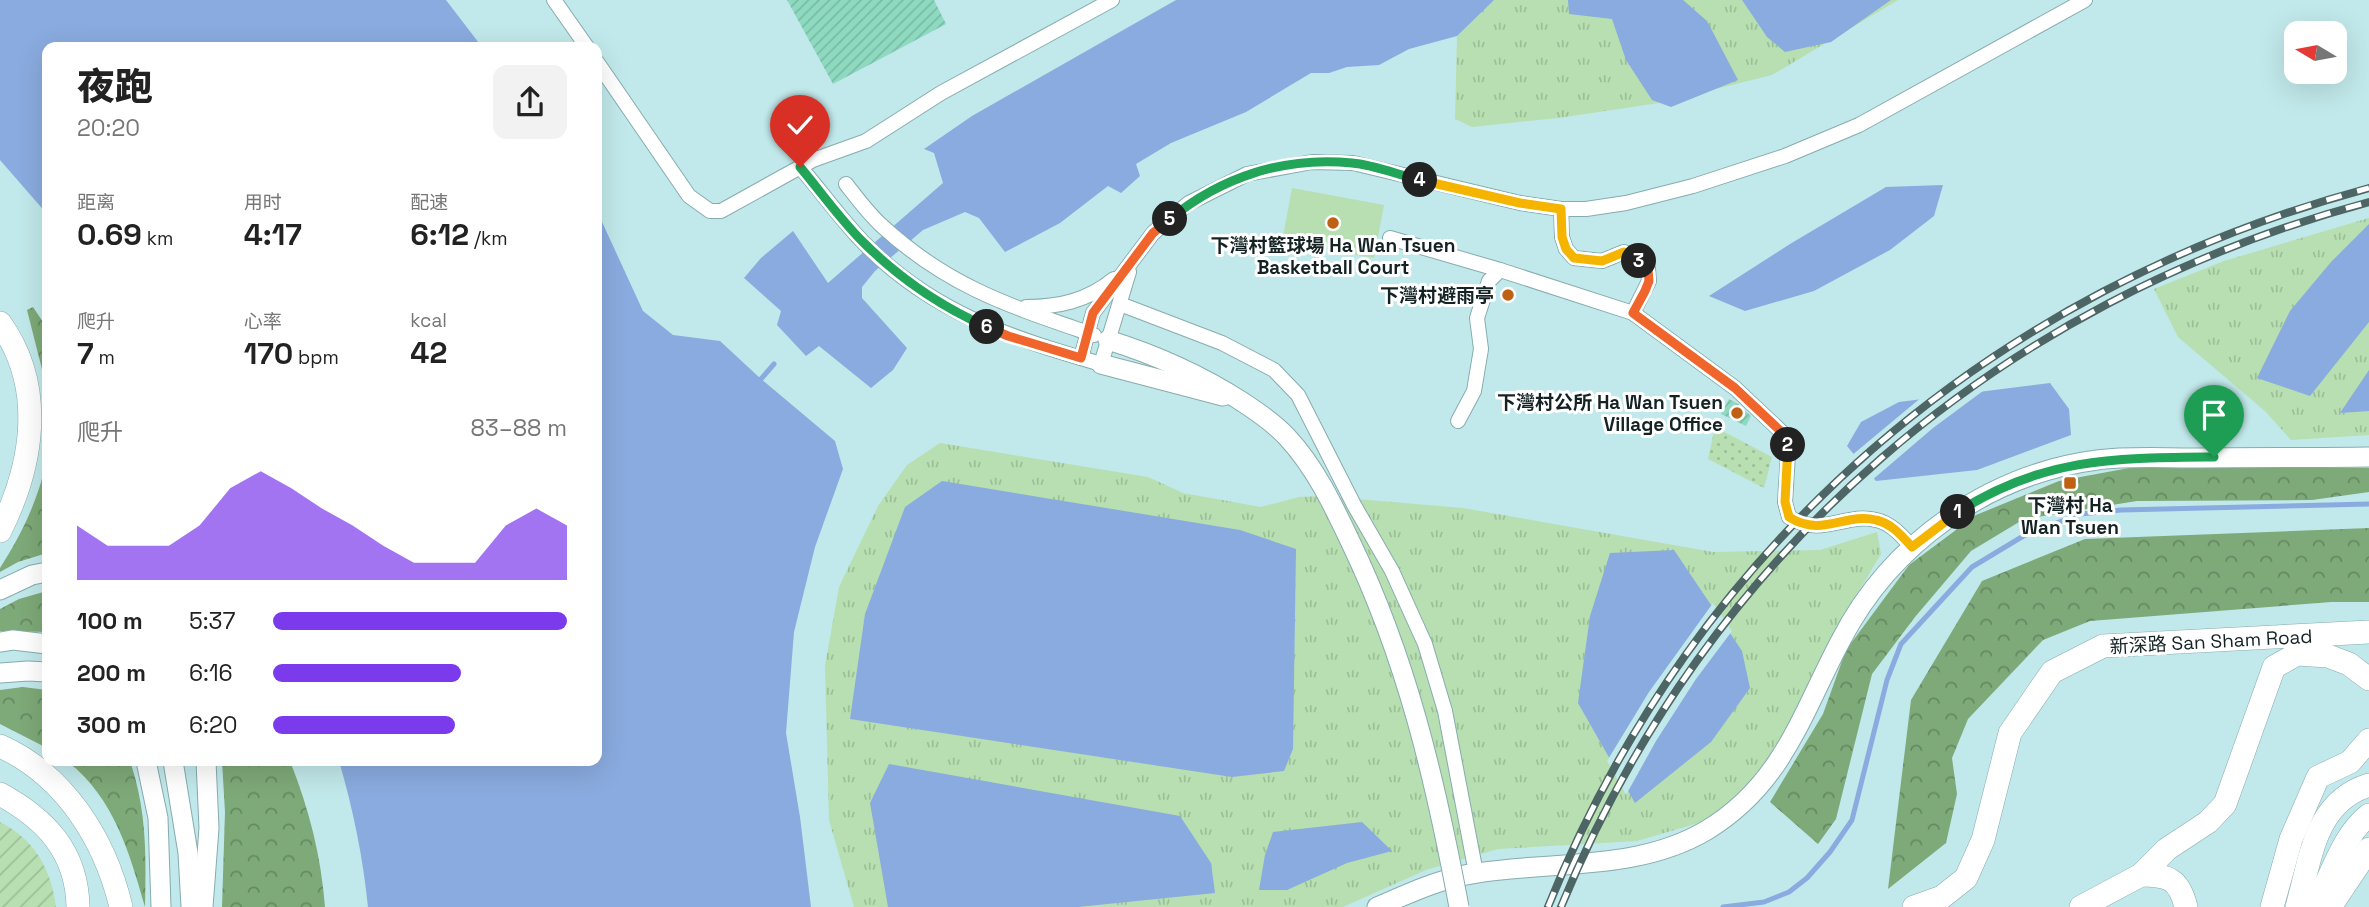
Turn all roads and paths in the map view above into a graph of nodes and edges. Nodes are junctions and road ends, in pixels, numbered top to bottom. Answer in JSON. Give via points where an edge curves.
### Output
{"nodes":[{"id":1,"x":554,"y":0,"type":"edge"},
{"id":2,"x":1112,"y":0,"type":"edge"},
{"id":3,"x":2085,"y":0,"type":"edge"},
{"id":4,"x":583,"y":42,"type":"edge"},
{"id":5,"x":602,"y":69,"type":"edge"},
{"id":6,"x":800,"y":167,"type":"junction"},
{"id":7,"x":846,"y":184,"type":"dead end"},
{"id":8,"x":1561,"y":209,"type":"junction"},
{"id":9,"x":1390,"y":238,"type":"dead end"},
{"id":10,"x":1132,"y":262,"type":"junction"},
{"id":11,"x":1500,"y":270,"type":"junction"},
{"id":12,"x":1120,"y":304,"type":"junction"},
{"id":13,"x":1014,"y":307,"type":"junction"},
{"id":14,"x":1633,"y":313,"type":"junction"},
{"id":15,"x":0,"y":323,"type":"edge"},
{"id":16,"x":1088,"y":333,"type":"junction"},
{"id":17,"x":1108,"y":340,"type":"junction"},
{"id":18,"x":1081,"y":358,"type":"junction"},
{"id":19,"x":1101,"y":364,"type":"junction"},
{"id":20,"x":1241,"y":401,"type":"junction"},
{"id":21,"x":1458,"y":421,"type":"dead end"},
{"id":22,"x":2369,"y":457,"type":"edge"},
{"id":23,"x":0,"y":531,"type":"edge"},
{"id":24,"x":1912,"y":547,"type":"junction"},
{"id":25,"x":42,"y":573,"type":"edge"},
{"id":26,"x":0,"y":590,"type":"edge"},
{"id":27,"x":2369,"y":632,"type":"edge"},
{"id":28,"x":0,"y":642,"type":"edge"},
{"id":29,"x":42,"y":643,"type":"edge"},
{"id":30,"x":42,"y":671,"type":"edge"},
{"id":31,"x":0,"y":673,"type":"edge"},
{"id":32,"x":2369,"y":679,"type":"edge"},
{"id":33,"x":2369,"y":740,"type":"edge"},
{"id":34,"x":0,"y":746,"type":"edge"},
{"id":35,"x":147,"y":766,"type":"edge"},
{"id":36,"x":174,"y":766,"type":"edge"},
{"id":37,"x":206,"y":766,"type":"edge"},
{"id":38,"x":2369,"y":785,"type":"edge"},
{"id":39,"x":0,"y":794,"type":"edge"},
{"id":40,"x":2369,"y":815,"type":"edge"},
{"id":41,"x":2369,"y":849,"type":"edge"},
{"id":42,"x":1476,"y":873,"type":"junction"},
{"id":43,"x":2141,"y":874,"type":"junction"},
{"id":44,"x":78,"y":907,"type":"edge"},
{"id":45,"x":121,"y":907,"type":"edge"},
{"id":46,"x":161,"y":907,"type":"edge"},
{"id":47,"x":191,"y":907,"type":"edge"},
{"id":48,"x":203,"y":907,"type":"edge"},
{"id":49,"x":1377,"y":907,"type":"edge"},
{"id":50,"x":1459,"y":907,"type":"edge"},
{"id":51,"x":1914,"y":907,"type":"edge"},
{"id":52,"x":2081,"y":907,"type":"edge"},
{"id":53,"x":2186,"y":907,"type":"edge"},
{"id":54,"x":2272,"y":907,"type":"edge"},
{"id":55,"x":2297,"y":907,"type":"edge"},
{"id":56,"x":2314,"y":907,"type":"edge"},
{"id":57,"x":2330,"y":907,"type":"edge"}],
"edges":[{"from":1,"to":4,"type":"street"},
{"from":2,"to":6,"type":"street","via":[[941,93],[866,141]]},
{"from":3,"to":8,"type":"street","via":[[1859,124],[1798,151],[1679,190],[1604,207]]},
{"from":5,"to":6,"type":"street","via":[[689,196],[710,211],[720,211]]},
{"from":6,"to":18,"type":"street","via":[[862,241],[929,295],[1008,336]]},
{"from":7,"to":13,"type":"street","via":[[910,250],[983,295]]},
{"from":8,"to":10,"type":"street","via":[[1353,163],[1312,162],[1247,174],[1214,189],[1153,233]]},
{"from":8,"to":14,"type":"street","via":[[1562,237],[1574,258],[1602,261],[1624,252],[1648,269],[1649,281]]},
{"from":9,"to":11,"type":"street"},
{"from":10,"to":12,"type":"street"},
{"from":10,"to":13,"type":"street","via":[[1112,282],[1057,307]]},
{"from":10,"to":16,"type":"street","via":[[1093,313]]},
{"from":11,"to":14,"type":"street"},
{"from":11,"to":21,"type":"street","via":[[1489,281],[1476,318],[1480,349],[1474,391]]},
{"from":12,"to":17,"type":"street"},
{"from":12,"to":42,"type":"street","via":[[1274,370],[1298,395],[1392,571],[1425,644],[1445,711]]},
{"from":13,"to":16,"type":"street"},
{"from":14,"to":24,"type":"street","via":[[1735,388],[1789,439],[1785,502],[1789,517],[1808,526],[1877,520]]},
{"from":15,"to":23,"type":"main road","via":[[27,382],[30,443],[12,507]]},
{"from":16,"to":17,"type":"street"},
{"from":16,"to":18,"type":"street"},
{"from":17,"to":19,"type":"street"},
{"from":17,"to":20,"type":"street","via":[[1156,355]]},
{"from":18,"to":19,"type":"street"},
{"from":19,"to":20,"type":"street"},
{"from":20,"to":50,"type":"street","bridge":true,"via":[[1272,423],[1303,457],[1323,485],[1366,574],[1401,663],[1424,740]]},
{"from":22,"to":24,"type":"street","via":[[2141,458],[2078,464],[2036,474],[1990,493]]},
{"from":24,"to":42,"type":"street","via":[[1858,610],[1780,760],[1727,817],[1686,841],[1646,854]]},
{"from":25,"to":26,"type":"street"},
{"from":27,"to":51,"type":"main road","name":"新深路 San Sham Road","via":[[2103,646],[2052,672],[2010,733],[1983,840],[1966,878],[1942,897]]},
{"from":28,"to":29,"type":"street"},
{"from":30,"to":31,"type":"street"},
{"from":32,"to":43,"type":"main road","name":"新深路 San Sham Road","via":[[2328,656],[2297,654],[2274,667],[2225,804]]},
{"from":33,"to":54,"type":"main road","via":[[2350,762],[2318,777],[2291,839]]},
{"from":34,"to":45,"type":"main road","via":[[39,769],[63,792],[98,842]]},
{"from":35,"to":46,"type":"street","via":[[158,818]]},
{"from":36,"to":47,"type":"street","via":[[188,853]]},
{"from":37,"to":48,"type":"street","via":[[209,828]]},
{"from":38,"to":55,"type":"main road","via":[[2342,797],[2326,814]]},
{"from":39,"to":44,"type":"main road","via":[[25,807],[61,847],[72,868]]},
{"from":40,"to":56,"type":"main road","via":[[2347,840]]},
{"from":41,"to":57,"type":"main road"},
{"from":42,"to":49,"type":"street","via":[[1440,880]]},
{"from":43,"to":52,"type":"main road","name":"新深路 San Sham Road"},
{"from":43,"to":53,"type":"main road","via":[[2163,875],[2181,888]]}]}
